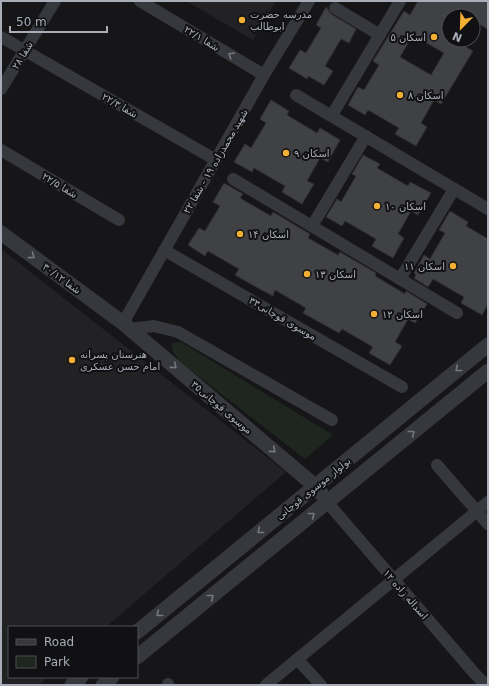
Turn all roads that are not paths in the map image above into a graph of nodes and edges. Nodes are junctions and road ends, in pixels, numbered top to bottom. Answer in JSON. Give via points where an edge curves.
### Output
{"nodes":[{"id":1,"x":55,"y":1,"type":"edge"},
{"id":2,"x":140,"y":1,"type":"edge"},
{"id":3,"x":309,"y":1,"type":"edge"},
{"id":4,"x":400,"y":1,"type":"edge"},
{"id":5,"x":335,"y":8,"type":"dead end"},
{"id":6,"x":380,"y":35,"type":"junction"},
{"id":7,"x":1,"y":37,"type":"edge"},
{"id":8,"x":24,"y":51,"type":"junction"},
{"id":9,"x":264,"y":75,"type":"junction"},
{"id":10,"x":1,"y":89,"type":"edge"},
{"id":11,"x":296,"y":95,"type":"dead end"},
{"id":12,"x":332,"y":116,"type":"junction"},
{"id":13,"x":366,"y":136,"type":"junction"},
{"id":14,"x":1,"y":150,"type":"edge"},
{"id":15,"x":216,"y":160,"type":"junction"},
{"id":16,"x":233,"y":179,"type":"dead end"},
{"id":17,"x":454,"y":189,"type":"junction"},
{"id":18,"x":488,"y":209,"type":"edge"},
{"id":19,"x":120,"y":220,"type":"dead end"},
{"id":20,"x":312,"y":226,"type":"junction"},
{"id":21,"x":1,"y":233,"type":"edge"},
{"id":22,"x":164,"y":250,"type":"junction"},
{"id":23,"x":400,"y":279,"type":"junction"},
{"id":24,"x":457,"y":313,"type":"dead end"},
{"id":25,"x":126,"y":326,"type":"junction"},
{"id":26,"x":488,"y":345,"type":"edge"},
{"id":27,"x":488,"y":371,"type":"edge"},
{"id":28,"x":402,"y":387,"type":"dead end"},
{"id":29,"x":332,"y":420,"type":"dead end"},
{"id":30,"x":437,"y":465,"type":"dead end"},
{"id":31,"x":315,"y":486,"type":"junction"},
{"id":32,"x":328,"y":502,"type":"junction"},
{"id":33,"x":488,"y":502,"type":"edge"},
{"id":34,"x":478,"y":511,"type":"junction"},
{"id":35,"x":488,"y":524,"type":"edge"},
{"id":36,"x":393,"y":580,"type":"junction"},
{"id":37,"x":138,"y":631,"type":"edge"},
{"id":38,"x":138,"y":656,"type":"edge"},
{"id":39,"x":297,"y":659,"type":"junction"},
{"id":40,"x":80,"y":678,"type":"edge"},
{"id":41,"x":111,"y":678,"type":"edge"},
{"id":42,"x":72,"y":685,"type":"edge"},
{"id":43,"x":103,"y":685,"type":"edge"},
{"id":44,"x":266,"y":685,"type":"edge"},
{"id":45,"x":321,"y":685,"type":"edge"},
{"id":46,"x":486,"y":685,"type":"edge"}],
"edges":[{"from":1,"to":8,"type":"street","name":"شفا ۲۸"},
{"from":9,"to":2,"type":"street","name":"۲۲/۱ شفا","one_way":true},
{"from":3,"to":9,"type":"street","name":"شهید محمدزاده ۱۹ - شفا ۲۲"},
{"from":4,"to":6,"type":"street"},
{"from":5,"to":6,"type":"street"},
{"from":6,"to":12,"type":"street"},
{"from":7,"to":8,"type":"street","name":"شفا ۲۲/۳"},
{"from":8,"to":10,"type":"street","name":"شفا ۲۸"},
{"from":8,"to":15,"type":"street","name":"شفا ۲۲/۳"},
{"from":9,"to":15,"type":"street","name":"شهید محمدزاده ۱۹ - شفا ۲۲"},
{"from":11,"to":12,"type":"street"},
{"from":12,"to":13,"type":"street"},
{"from":13,"to":17,"type":"street"},
{"from":13,"to":20,"type":"street"},
{"from":14,"to":19,"type":"street","name":"شفا ۲۲/۵"},
{"from":15,"to":22,"type":"street","name":"شهید محمدزاده ۱۹ - شفا ۲۲"},
{"from":16,"to":20,"type":"street"},
{"from":17,"to":18,"type":"street"},
{"from":17,"to":23,"type":"street"},
{"from":20,"to":23,"type":"street"},
{"from":21,"to":25,"type":"street","name":"شفا ۳۰/۱۲","one_way":true},
{"from":22,"to":25,"type":"street","name":"شهید محمدزاده ۱۹ - شفا ۲۲"},
{"from":22,"to":28,"type":"street","name":"موسوی قوچانی۳۳"},
{"from":23,"to":24,"type":"street"},
{"from":25,"to":29,"type":"street","via":[[154,326],[178,332]]},
{"from":25,"to":31,"type":"street","name":"موسوی قوچانی۳۵","one_way":true},
{"from":26,"to":31,"type":"street","name":"بولوار موسوی قوچانی","one_way":true},
{"from":32,"to":27,"type":"street","name":"بولوار موسوی قوچانی","one_way":true},
{"from":30,"to":34,"type":"street"},
{"from":31,"to":32,"type":"street","name":"موسوی قوچانی۳۵"},
{"from":31,"to":37,"type":"street","name":"بولوار موسوی قوچانی","one_way":true},
{"from":32,"to":36,"type":"street","name":"اسداله زاده ۱۲"},
{"from":38,"to":32,"type":"street","name":"بولوار موسوی قوچانی","one_way":true},
{"from":33,"to":34,"type":"street"},
{"from":34,"to":35,"type":"street"},
{"from":34,"to":36,"type":"street"},
{"from":36,"to":39,"type":"street"},
{"from":36,"to":46,"type":"street","name":"اسداله زاده ۱۲"},
{"from":39,"to":44,"type":"street"},
{"from":39,"to":45,"type":"street"},
{"from":40,"to":42,"type":"street"},
{"from":41,"to":43,"type":"street"}]}
